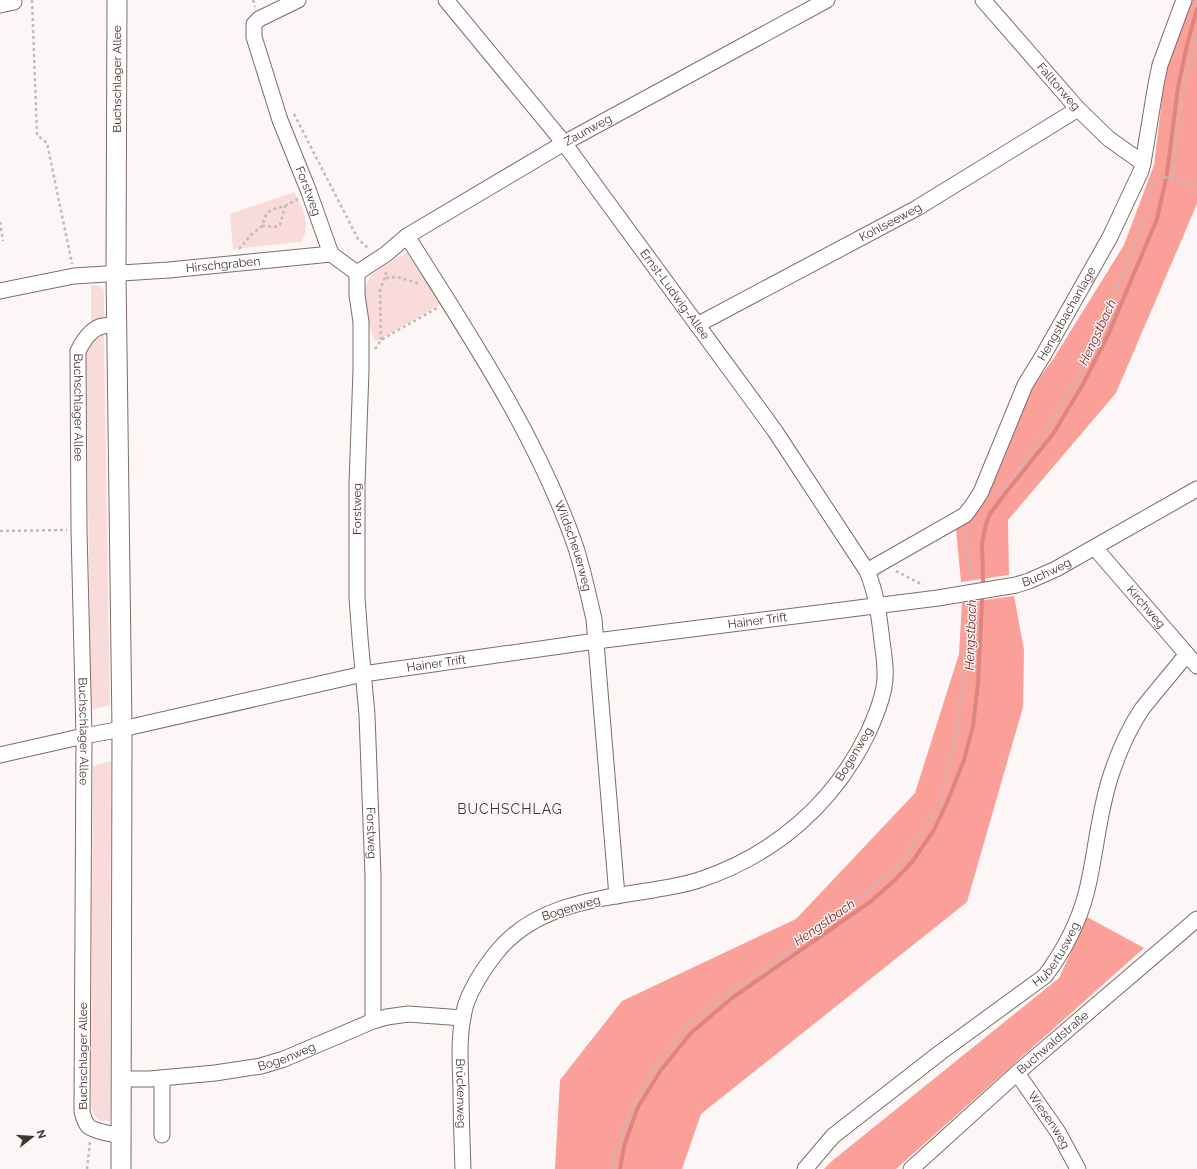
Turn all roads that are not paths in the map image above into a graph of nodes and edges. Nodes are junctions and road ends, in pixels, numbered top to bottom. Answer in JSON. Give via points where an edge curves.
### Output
{"nodes":[{"id":1,"x":117,"y":0,"type":"edge"},
{"id":2,"x":298,"y":0,"type":"edge"},
{"id":3,"x":446,"y":0,"type":"edge"},
{"id":4,"x":827,"y":0,"type":"edge"},
{"id":5,"x":983,"y":0,"type":"edge"},
{"id":6,"x":1184,"y":0,"type":"edge"},
{"id":7,"x":1078,"y":109,"type":"junction"},
{"id":8,"x":564,"y":143,"type":"junction"},
{"id":9,"x":1143,"y":163,"type":"junction"},
{"id":10,"x":407,"y":236,"type":"junction"},
{"id":11,"x":331,"y":254,"type":"junction"},
{"id":12,"x":116,"y":273,"type":"junction"},
{"id":13,"x":357,"y":273,"type":"junction"},
{"id":14,"x":0,"y":291,"type":"edge"},
{"id":15,"x":697,"y":325,"type":"junction"},
{"id":16,"x":116,"y":326,"type":"junction"},
{"id":17,"x":1197,"y":489,"type":"edge"},
{"id":18,"x":1094,"y":548,"type":"junction"},
{"id":19,"x":867,"y":571,"type":"junction"},
{"id":20,"x":878,"y":606,"type":"junction"},
{"id":21,"x":596,"y":641,"type":"junction"},
{"id":22,"x":1186,"y":655,"type":"junction"},
{"id":23,"x":1197,"y":666,"type":"edge"},
{"id":24,"x":363,"y":674,"type":"junction"},
{"id":25,"x":122,"y":729,"type":"junction"},
{"id":26,"x":84,"y":736,"type":"junction"},
{"id":27,"x":0,"y":755,"type":"edge"},
{"id":28,"x":617,"y":896,"type":"junction"},
{"id":29,"x":1197,"y":919,"type":"edge"},
{"id":30,"x":463,"y":1018,"type":"junction"},
{"id":31,"x":373,"y":1021,"type":"junction"},
{"id":32,"x":1017,"y":1073,"type":"junction"},
{"id":33,"x":162,"y":1078,"type":"junction"},
{"id":34,"x":121,"y":1079,"type":"junction"},
{"id":35,"x":162,"y":1135,"type":"dead end"},
{"id":36,"x":121,"y":1136,"type":"junction"},
{"id":37,"x":122,"y":1169,"type":"edge"},
{"id":38,"x":463,"y":1169,"type":"edge"},
{"id":39,"x":804,"y":1169,"type":"edge"},
{"id":40,"x":911,"y":1169,"type":"edge"},
{"id":41,"x":1078,"y":1169,"type":"edge"}],
"edges":[{"from":1,"to":12,"type":"main road","name":"Buchschlager Allee"},
{"from":2,"to":11,"type":"street","name":"Forstweg","via":[[259,19],[254,24],[254,37],[280,120]]},
{"from":3,"to":8,"type":"street","name":"Ernst-Ludwig-Allee"},
{"from":4,"to":8,"type":"street","name":"Zaunweg"},
{"from":5,"to":7,"type":"street","name":"Falltorweg"},
{"from":6,"to":9,"type":"street","name":"Hengstbachanlage","via":[[1160,65]]},
{"from":7,"to":9,"type":"street","name":"Falltorweg","via":[[1109,138]]},
{"from":7,"to":15,"type":"street","name":"Kohlseeweg","via":[[917,208]]},
{"from":8,"to":10,"type":"street","name":"Zaunweg"},
{"from":8,"to":15,"type":"street","name":"Ernst-Ludwig-Allee"},
{"from":9,"to":19,"type":"street","name":"Hengstbachanlage","via":[[1110,236],[1025,385],[981,492],[972,506],[965,515]]},
{"from":10,"to":13,"type":"street","name":"Zaunweg"},
{"from":10,"to":21,"type":"street","name":"Wildscheuerweg","via":[[518,419],[561,508],[576,547],[594,619]]},
{"from":11,"to":12,"type":"street","name":"Hirschgraben"},
{"from":11,"to":13,"type":"street"},
{"from":12,"to":14,"type":"street","name":"Hirschgraben","via":[[74,276]]},
{"from":12,"to":16,"type":"main road","name":"Buchschlager Allee"},
{"from":13,"to":24,"type":"street","name":"Forstweg","via":[[361,322],[357,597]]},
{"from":15,"to":19,"type":"street","name":"Ernst-Ludwig-Allee","via":[[775,431]]},
{"from":16,"to":25,"type":"main road","name":"Buchschlager Allee"},
{"from":16,"to":26,"type":"street","name":"Buchschlager Allee","via":[[102,326],[92,332],[83,340],[78,351]]},
{"from":17,"to":18,"type":"street","name":"Buchweg"},
{"from":18,"to":20,"type":"street","name":"Buchweg","via":[[1056,569],[1016,585]]},
{"from":18,"to":22,"type":"street","name":"Kirchweg"},
{"from":19,"to":20,"type":"street","name":"Ernst-Ludwig-Allee"},
{"from":20,"to":21,"type":"street","name":"Hainer Trift"},
{"from":20,"to":28,"type":"street","name":"Bogenweg","via":[[886,675],[880,703],[873,723],[855,757],[814,810],[798,826],[760,852],[727,869],[683,884]]},
{"from":21,"to":24,"type":"street","name":"Hainer Trift"},
{"from":21,"to":28,"type":"street","name":"Wildscheuerweg"},
{"from":22,"to":23,"type":"street","name":"Kirchweg"},
{"from":22,"to":39,"type":"street","name":"Hubertusweg","via":[[1142,710],[1116,762],[1101,812],[1086,895],[1069,937],[1052,967],[1045,976],[833,1136]]},
{"from":24,"to":25,"type":"street","name":"Hainer Trift"},
{"from":24,"to":31,"type":"street","name":"Forstweg","via":[[373,876]]},
{"from":25,"to":26,"type":"street","name":"Hainer Trift"},
{"from":25,"to":34,"type":"main road","name":"Buchschlager Allee"},
{"from":26,"to":27,"type":"street","name":"Hainer Trift"},
{"from":26,"to":36,"type":"street","name":"Buchschlager Allee","via":[[82,1111],[83,1119],[91,1128]]},
{"from":28,"to":30,"type":"street","name":"Bogenweg","via":[[569,906],[522,928],[489,963],[466,1003]]},
{"from":29,"to":32,"type":"street","name":"Buchwaldstraße"},
{"from":30,"to":31,"type":"street","name":"Bogenweg","via":[[408,1014]]},
{"from":30,"to":38,"type":"street","name":"Brückenweg","via":[[460,1063]]},
{"from":31,"to":33,"type":"street","name":"Bogenweg","via":[[284,1059],[261,1066]]},
{"from":32,"to":40,"type":"street","name":"Buchwaldstraße"},
{"from":32,"to":41,"type":"street","name":"Wiesenweg","via":[[1058,1132]]},
{"from":33,"to":34,"type":"street","name":"Bogenweg"},
{"from":33,"to":35,"type":"street"},
{"from":34,"to":36,"type":"main road","name":"Buchschlager Allee"},
{"from":36,"to":37,"type":"main road","name":"Buchschlager Allee"}]}
